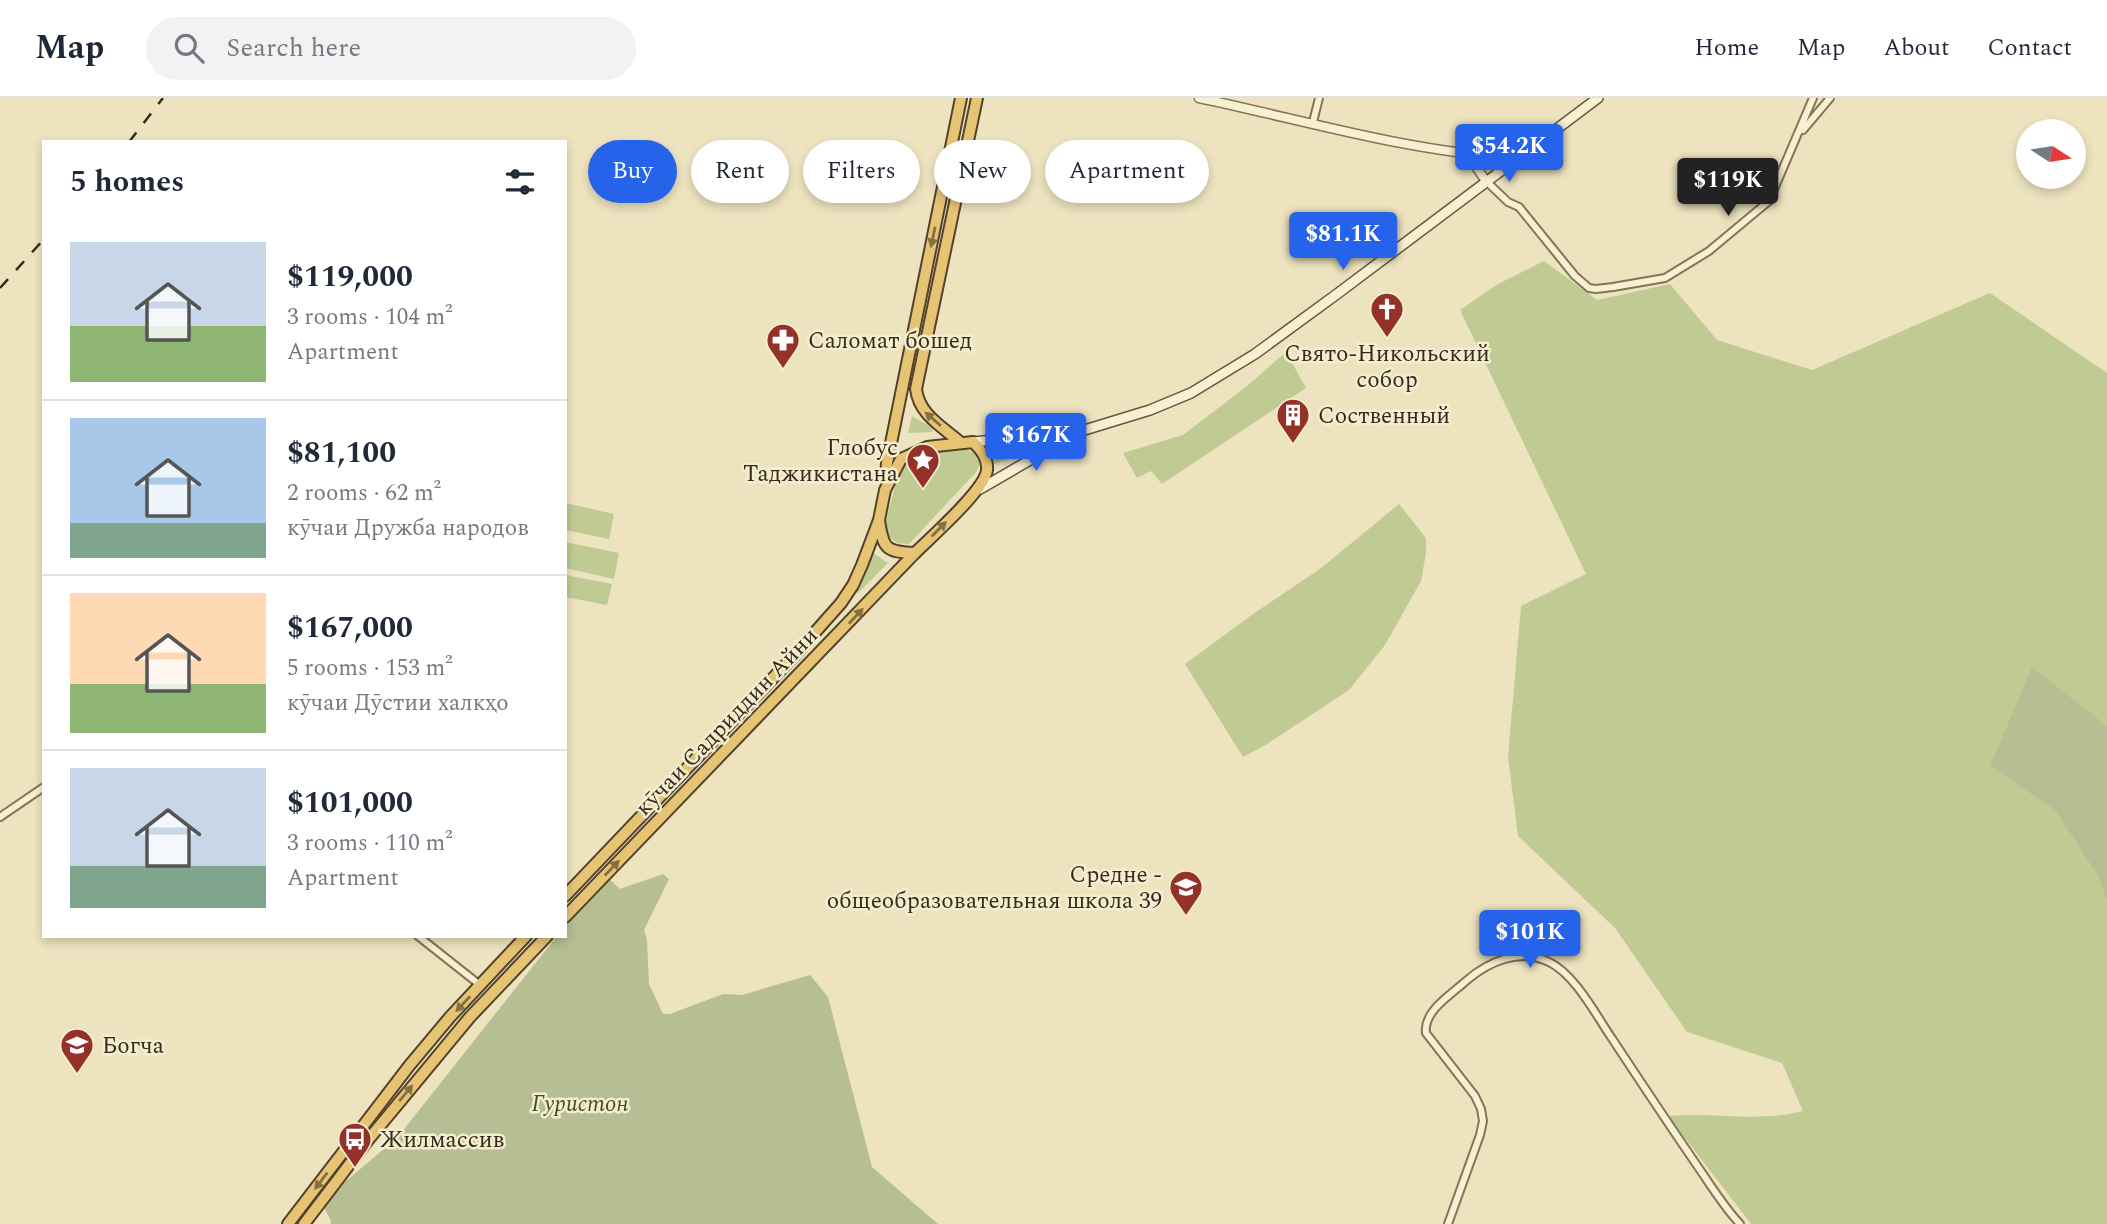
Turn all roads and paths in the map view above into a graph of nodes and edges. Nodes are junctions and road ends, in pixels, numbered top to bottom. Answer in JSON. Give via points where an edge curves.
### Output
{"nodes":[{"id":1,"x":961,"y":98,"type":"edge"},
{"id":2,"x":977,"y":98,"type":"edge"},
{"id":3,"x":1199,"y":98,"type":"edge"},
{"id":4,"x":1318,"y":98,"type":"edge"},
{"id":5,"x":1598,"y":98,"type":"edge"},
{"id":6,"x":1813,"y":98,"type":"edge"},
{"id":7,"x":1830,"y":98,"type":"edge"},
{"id":8,"x":1313,"y":122,"type":"junction"},
{"id":9,"x":1799,"y":134,"type":"junction"},
{"id":10,"x":1467,"y":155,"type":"junction"},
{"id":11,"x":1516,"y":158,"type":"junction"},
{"id":12,"x":1486,"y":181,"type":"junction"},
{"id":13,"x":1078,"y":432,"type":"junction"},
{"id":14,"x":973,"y":442,"type":"junction"},
{"id":15,"x":961,"y":443,"type":"junction"},
{"id":16,"x":980,"y":489,"type":"junction"},
{"id":17,"x":885,"y":490,"type":"junction"},
{"id":18,"x":879,"y":520,"type":"junction"},
{"id":19,"x":915,"y":553,"type":"junction"},
{"id":20,"x":42,"y":788,"type":"edge"},
{"id":21,"x":0,"y":817,"type":"edge"},
{"id":22,"x":567,"y":894,"type":"edge"},
{"id":23,"x":567,"y":915,"type":"edge"},
{"id":24,"x":421,"y":938,"type":"edge"},
{"id":25,"x":524,"y":938,"type":"edge"},
{"id":26,"x":545,"y":938,"type":"edge"},
{"id":27,"x":480,"y":985,"type":"junction"},
{"id":28,"x":308,"y":1221,"type":"edge"},
{"id":29,"x":288,"y":1224,"type":"edge"},
{"id":30,"x":1448,"y":1224,"type":"edge"},
{"id":31,"x":1740,"y":1224,"type":"edge"}],
"edges":[{"from":1,"to":17,"type":"highway","one_way":true},
{"from":15,"to":2,"type":"highway","one_way":true,"via":[[924,411],[916,389]]},
{"from":3,"to":8,"type":"street"},
{"from":4,"to":8,"type":"street"},
{"from":5,"to":11,"type":"main road"},
{"from":6,"to":9,"type":"street"},
{"from":7,"to":9,"type":"street"},
{"from":8,"to":10,"type":"street"},
{"from":9,"to":12,"type":"street","via":[[1769,201],[1709,251],[1665,278],[1596,289],[1584,285],[1518,207]]},
{"from":10,"to":11,"type":"street"},
{"from":10,"to":12,"type":"street"},
{"from":11,"to":12,"type":"main road"},
{"from":12,"to":13,"type":"main road","via":[[1328,301],[1214,380],[1164,405]]},
{"from":13,"to":14,"type":"main road"},
{"from":13,"to":16,"type":"main road"},
{"from":14,"to":15,"type":"highway"},
{"from":14,"to":16,"type":"highway","via":[[987,462]]},
{"from":15,"to":17,"type":"highway","via":[[906,455]]},
{"from":19,"to":16,"type":"highway","name":"кӯчаи Садриддин Айни","one_way":true},
{"from":17,"to":18,"type":"highway","name":"кӯчаи Садриддин Айни"},
{"from":18,"to":19,"type":"highway","via":[[887,548]]},
{"from":18,"to":22,"type":"highway","name":"кӯчаи Садриддин Айни","via":[[841,603]]},
{"from":23,"to":19,"type":"highway","name":"кӯчаи Садриддин Айни","one_way":true},
{"from":20,"to":21,"type":"street"},
{"from":24,"to":27,"type":"street"},
{"from":25,"to":27,"type":"highway"},
{"from":28,"to":26,"type":"highway","one_way":true,"via":[[470,1017]]},
{"from":27,"to":29,"type":"highway","one_way":true,"via":[[395,1083]]},
{"from":30,"to":31,"type":"street","via":[[1483,1121],[1475,1097],[1426,1033],[1426,1022],[1480,968],[1522,956],[1551,962],[1583,995]]}]}
